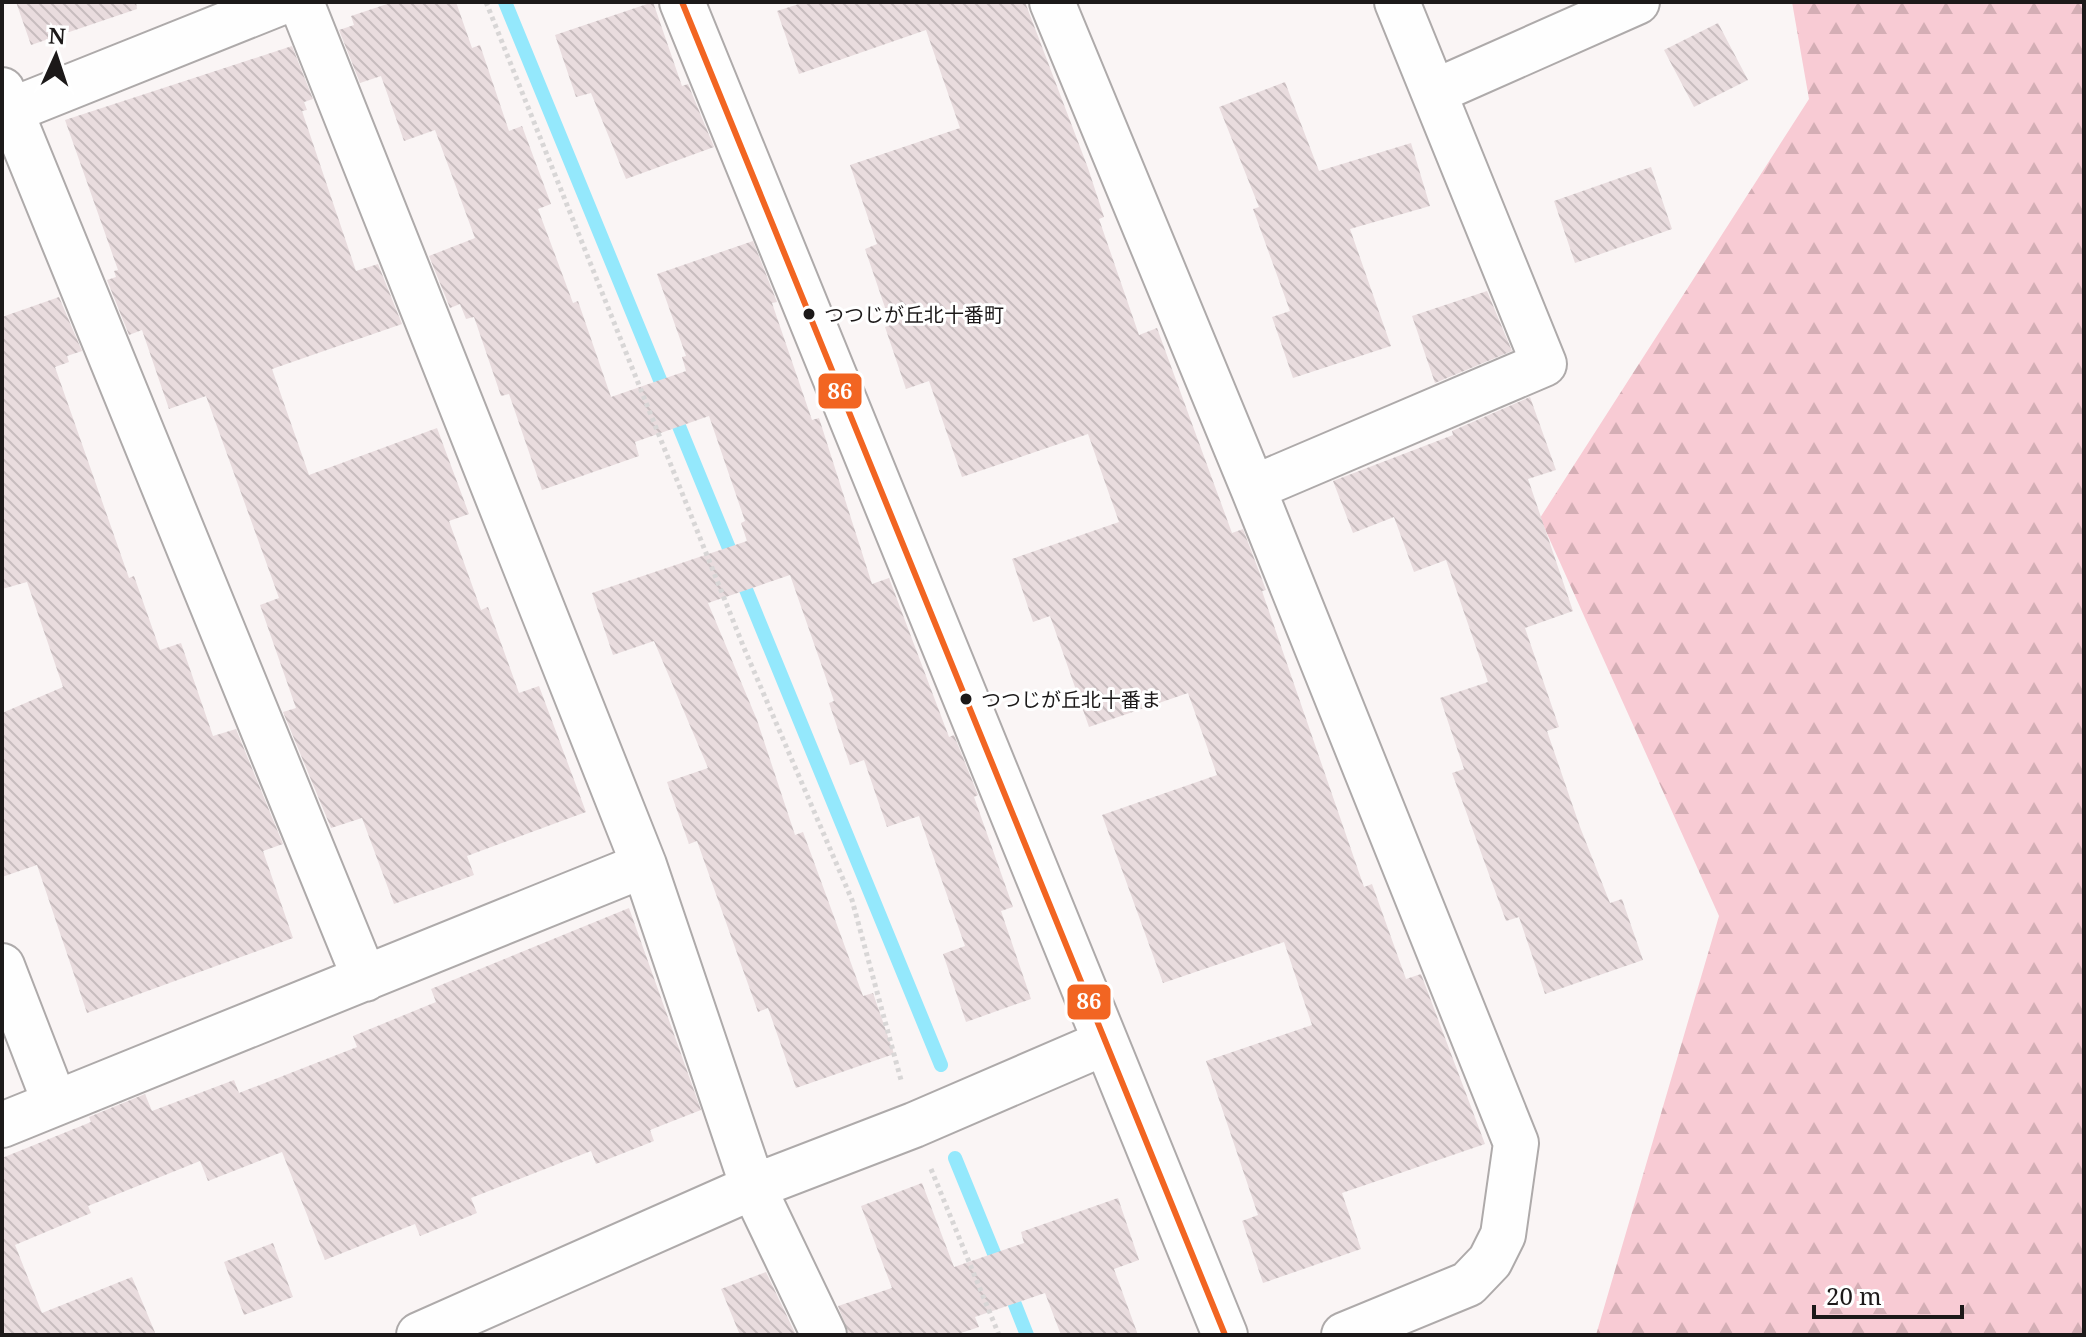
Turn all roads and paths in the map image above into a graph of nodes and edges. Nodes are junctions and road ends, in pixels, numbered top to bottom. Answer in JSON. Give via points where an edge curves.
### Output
{"nodes":[{"id":1,"x":282,"y":2,"type":"edge"},
{"id":2,"x":301,"y":2,"type":"edge"},
{"id":3,"x":486,"y":2,"type":"edge"},
{"id":4,"x":682,"y":2,"type":"edge"},
{"id":5,"x":1052,"y":2,"type":"edge"},
{"id":6,"x":1397,"y":2,"type":"edge"},
{"id":7,"x":1637,"y":2,"type":"edge"},
{"id":8,"x":1434,"y":92,"type":"junction"},
{"id":9,"x":5,"y":105,"type":"edge"},
{"id":10,"x":1253,"y":488,"type":"junction"},
{"id":11,"x":644,"y":865,"type":"junction"},
{"id":12,"x":2,"y":966,"type":"edge"},
{"id":13,"x":365,"y":979,"type":"junction"},
{"id":14,"x":1104,"y":1043,"type":"junction"},
{"id":15,"x":55,"y":1103,"type":"junction"},
{"id":16,"x":2,"y":1125,"type":"edge"},
{"id":17,"x":914,"y":1125,"type":"junction"},
{"id":18,"x":753,"y":1187,"type":"junction"},
{"id":19,"x":419,"y":1335,"type":"edge"},
{"id":20,"x":824,"y":1335,"type":"edge"},
{"id":21,"x":999,"y":1335,"type":"edge"},
{"id":22,"x":1225,"y":1335,"type":"edge"},
{"id":23,"x":1344,"y":1335,"type":"edge"}],
"edges":[{"from":1,"to":9,"type":"street"},
{"from":2,"to":11,"type":"street"},
{"from":3,"to":17,"type":"path","via":[[744,648],[852,900]]},
{"from":4,"to":14,"type":"street"},
{"from":5,"to":10,"type":"street"},
{"from":6,"to":8,"type":"street"},
{"from":7,"to":8,"type":"street"},
{"from":8,"to":10,"type":"street","via":[[1544,364]]},
{"from":9,"to":13,"type":"street"},
{"from":10,"to":23,"type":"street","via":[[1516,1143],[1503,1235],[1490,1261],[1468,1284]]},
{"from":11,"to":13,"type":"street"},
{"from":11,"to":18,"type":"street"},
{"from":12,"to":15,"type":"street"},
{"from":13,"to":15,"type":"street"},
{"from":14,"to":17,"type":"street"},
{"from":14,"to":22,"type":"street"},
{"from":15,"to":16,"type":"street"},
{"from":17,"to":18,"type":"street"},
{"from":17,"to":21,"type":"path"},
{"from":18,"to":19,"type":"street"},
{"from":18,"to":20,"type":"street"}]}
